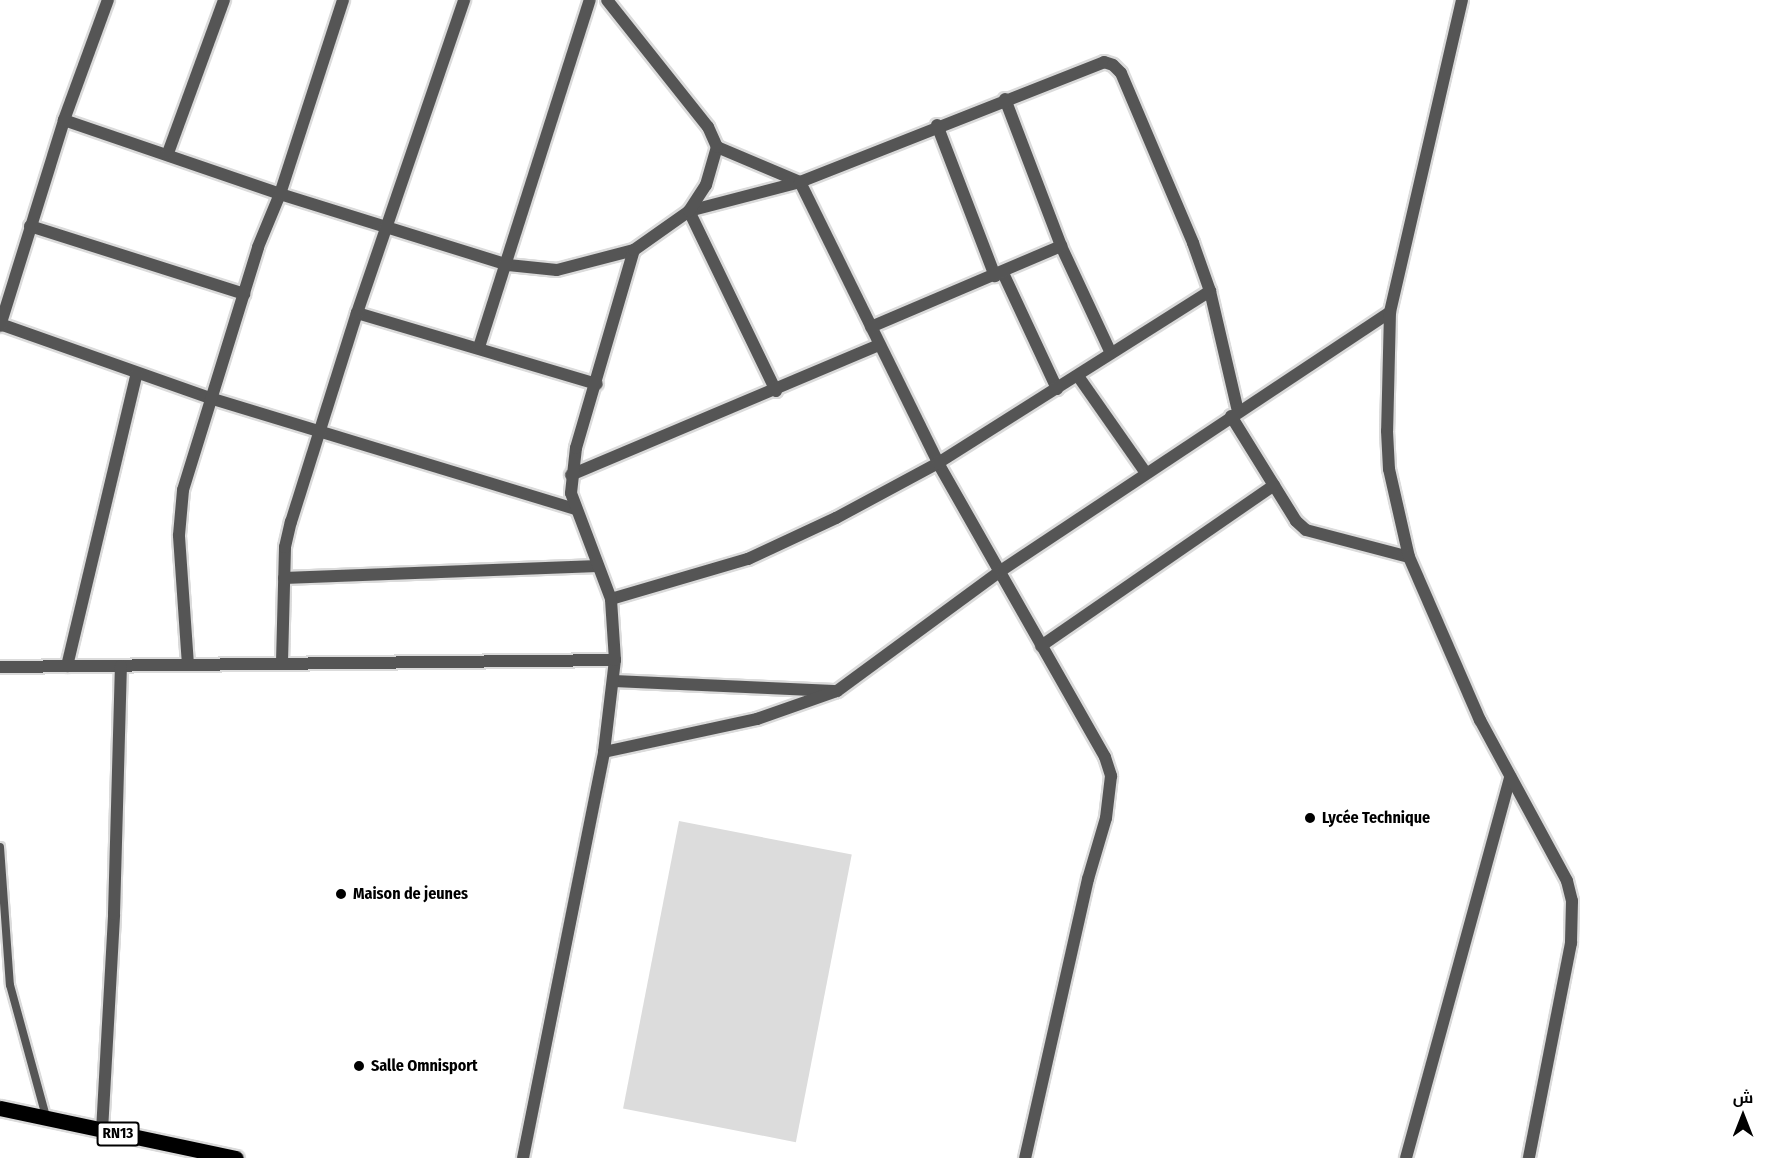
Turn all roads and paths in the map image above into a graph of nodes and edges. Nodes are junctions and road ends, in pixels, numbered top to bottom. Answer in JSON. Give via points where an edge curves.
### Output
{"nodes":[{"id":1,"x":108,"y":0,"type":"edge"},
{"id":2,"x":224,"y":0,"type":"edge"},
{"id":3,"x":343,"y":0,"type":"edge"},
{"id":4,"x":464,"y":0,"type":"edge"},
{"id":5,"x":590,"y":0,"type":"edge"},
{"id":6,"x":607,"y":0,"type":"edge"},
{"id":7,"x":619,"y":0,"type":"edge"},
{"id":8,"x":1462,"y":0,"type":"edge"},
{"id":9,"x":618,"y":14,"type":"junction"},
{"id":10,"x":1005,"y":99,"type":"junction"},
{"id":11,"x":64,"y":120,"type":"junction"},
{"id":12,"x":937,"y":125,"type":"junction"},
{"id":13,"x":717,"y":147,"type":"junction"},
{"id":14,"x":168,"y":153,"type":"junction"},
{"id":15,"x":800,"y":182,"type":"junction"},
{"id":16,"x":280,"y":194,"type":"junction"},
{"id":17,"x":688,"y":211,"type":"junction"},
{"id":18,"x":30,"y":226,"type":"junction"},
{"id":19,"x":386,"y":228,"type":"junction"},
{"id":20,"x":1061,"y":246,"type":"junction"},
{"id":21,"x":634,"y":250,"type":"junction"},
{"id":22,"x":508,"y":265,"type":"junction"},
{"id":23,"x":999,"y":275,"type":"junction"},
{"id":24,"x":1210,"y":291,"type":"junction"},
{"id":25,"x":244,"y":294,"type":"junction"},
{"id":26,"x":1390,"y":312,"type":"junction"},
{"id":27,"x":357,"y":313,"type":"junction"},
{"id":28,"x":0,"y":325,"type":"edge"},
{"id":29,"x":871,"y":327,"type":"junction"},
{"id":30,"x":879,"y":345,"type":"junction"},
{"id":31,"x":479,"y":347,"type":"junction"},
{"id":32,"x":1111,"y":353,"type":"junction"},
{"id":33,"x":138,"y":373,"type":"junction"},
{"id":34,"x":1078,"y":376,"type":"junction"},
{"id":35,"x":597,"y":384,"type":"junction"},
{"id":36,"x":1057,"y":389,"type":"junction"},
{"id":37,"x":776,"y":391,"type":"junction"},
{"id":38,"x":213,"y":399,"type":"junction"},
{"id":39,"x":1234,"y":413,"type":"junction"},
{"id":40,"x":319,"y":432,"type":"junction"},
{"id":41,"x":938,"y":463,"type":"junction"},
{"id":42,"x":1146,"y":473,"type":"junction"},
{"id":43,"x":571,"y":475,"type":"junction"},
{"id":44,"x":1274,"y":485,"type":"junction"},
{"id":45,"x":575,"y":509,"type":"junction"},
{"id":46,"x":1410,"y":557,"type":"junction"},
{"id":47,"x":598,"y":566,"type":"junction"},
{"id":48,"x":1002,"y":570,"type":"junction"},
{"id":49,"x":284,"y":578,"type":"junction"},
{"id":50,"x":611,"y":599,"type":"junction"},
{"id":51,"x":1041,"y":646,"type":"junction"},
{"id":52,"x":615,"y":660,"type":"junction"},
{"id":53,"x":282,"y":662,"type":"junction"},
{"id":54,"x":188,"y":665,"type":"junction"},
{"id":55,"x":67,"y":666,"type":"junction"},
{"id":56,"x":121,"y":666,"type":"junction"},
{"id":57,"x":0,"y":668,"type":"edge"},
{"id":58,"x":614,"y":681,"type":"junction"},
{"id":59,"x":837,"y":692,"type":"junction"},
{"id":60,"x":604,"y":752,"type":"junction"},
{"id":61,"x":1510,"y":777,"type":"junction"},
{"id":62,"x":0,"y":847,"type":"edge"},
{"id":63,"x":0,"y":1108,"type":"edge"},
{"id":64,"x":46,"y":1119,"type":"junction"},
{"id":65,"x":102,"y":1131,"type":"junction"},
{"id":66,"x":232,"y":1158,"type":"edge"},
{"id":67,"x":524,"y":1158,"type":"edge"},
{"id":68,"x":1024,"y":1158,"type":"edge"},
{"id":69,"x":1406,"y":1158,"type":"edge"},
{"id":70,"x":1529,"y":1158,"type":"edge"}],
"edges":[{"from":1,"to":11,"type":"street"},
{"from":2,"to":14,"type":"street"},
{"from":3,"to":16,"type":"street"},
{"from":4,"to":19,"type":"street"},
{"from":5,"to":22,"type":"street"},
{"from":6,"to":9,"type":"street"},
{"from":7,"to":9,"type":"street"},
{"from":8,"to":26,"type":"street"},
{"from":9,"to":13,"type":"street","via":[[708,127]]},
{"from":10,"to":12,"type":"street"},
{"from":10,"to":20,"type":"street"},
{"from":10,"to":24,"type":"street","via":[[1089,65],[1113,65],[1121,73]]},
{"from":11,"to":14,"type":"street"},
{"from":11,"to":18,"type":"street"},
{"from":12,"to":15,"type":"street"},
{"from":12,"to":23,"type":"street"},
{"from":13,"to":15,"type":"street"},
{"from":13,"to":17,"type":"street","via":[[706,185]]},
{"from":14,"to":16,"type":"street"},
{"from":15,"to":17,"type":"street"},
{"from":15,"to":29,"type":"street"},
{"from":16,"to":19,"type":"street"},
{"from":16,"to":25,"type":"street"},
{"from":17,"to":21,"type":"street"},
{"from":17,"to":37,"type":"street"},
{"from":18,"to":25,"type":"street"},
{"from":18,"to":28,"type":"street"},
{"from":19,"to":22,"type":"street"},
{"from":19,"to":27,"type":"street"},
{"from":20,"to":23,"type":"street"},
{"from":20,"to":32,"type":"street"},
{"from":21,"to":22,"type":"street","via":[[557,270]]},
{"from":21,"to":35,"type":"street"},
{"from":22,"to":31,"type":"street"},
{"from":23,"to":29,"type":"street"},
{"from":23,"to":36,"type":"street"},
{"from":24,"to":32,"type":"street"},
{"from":24,"to":39,"type":"street"},
{"from":25,"to":38,"type":"street"},
{"from":26,"to":39,"type":"street"},
{"from":26,"to":46,"type":"street","via":[[1388,450]]},
{"from":27,"to":31,"type":"street"},
{"from":27,"to":40,"type":"street"},
{"from":28,"to":33,"type":"street"},
{"from":29,"to":30,"type":"street"},
{"from":30,"to":37,"type":"street"},
{"from":30,"to":41,"type":"street"},
{"from":31,"to":35,"type":"street"},
{"from":32,"to":34,"type":"street"},
{"from":33,"to":38,"type":"street"},
{"from":33,"to":55,"type":"street"},
{"from":34,"to":36,"type":"street"},
{"from":34,"to":42,"type":"street"},
{"from":35,"to":43,"type":"street"},
{"from":36,"to":41,"type":"street"},
{"from":37,"to":43,"type":"street"},
{"from":38,"to":40,"type":"street"},
{"from":38,"to":54,"type":"street","via":[[179,514]]},
{"from":39,"to":42,"type":"street"},
{"from":39,"to":44,"type":"street"},
{"from":40,"to":45,"type":"street"},
{"from":40,"to":49,"type":"street","via":[[285,547]]},
{"from":41,"to":48,"type":"street"},
{"from":41,"to":50,"type":"street","via":[[748,559]]},
{"from":42,"to":48,"type":"street"},
{"from":43,"to":45,"type":"street"},
{"from":44,"to":46,"type":"street","via":[[1306,530]]},
{"from":44,"to":51,"type":"street"},
{"from":45,"to":47,"type":"street"},
{"from":46,"to":61,"type":"street","via":[[1442,636]]},
{"from":47,"to":49,"type":"street"},
{"from":47,"to":50,"type":"street"},
{"from":48,"to":51,"type":"street"},
{"from":48,"to":59,"type":"street"},
{"from":49,"to":53,"type":"street"},
{"from":50,"to":52,"type":"street"},
{"from":51,"to":68,"type":"street","via":[[1105,758],[1110,798]]},
{"from":52,"to":53,"type":"street"},
{"from":52,"to":58,"type":"street"},
{"from":53,"to":54,"type":"street"},
{"from":54,"to":56,"type":"street"},
{"from":55,"to":56,"type":"street"},
{"from":55,"to":57,"type":"street"},
{"from":56,"to":65,"type":"street","via":[[114,914]]},
{"from":58,"to":59,"type":"street"},
{"from":58,"to":60,"type":"street"},
{"from":59,"to":60,"type":"street","via":[[757,719]]},
{"from":60,"to":67,"type":"street"},
{"from":61,"to":69,"type":"street"},
{"from":61,"to":70,"type":"street","via":[[1567,880],[1573,920]]},
{"from":62,"to":64,"type":"lane","via":[[10,985]]},
{"from":63,"to":64,"type":"main road","number":"RN13"},
{"from":64,"to":65,"type":"main road","number":"RN13"},
{"from":65,"to":66,"type":"main road","number":"RN13"}]}
